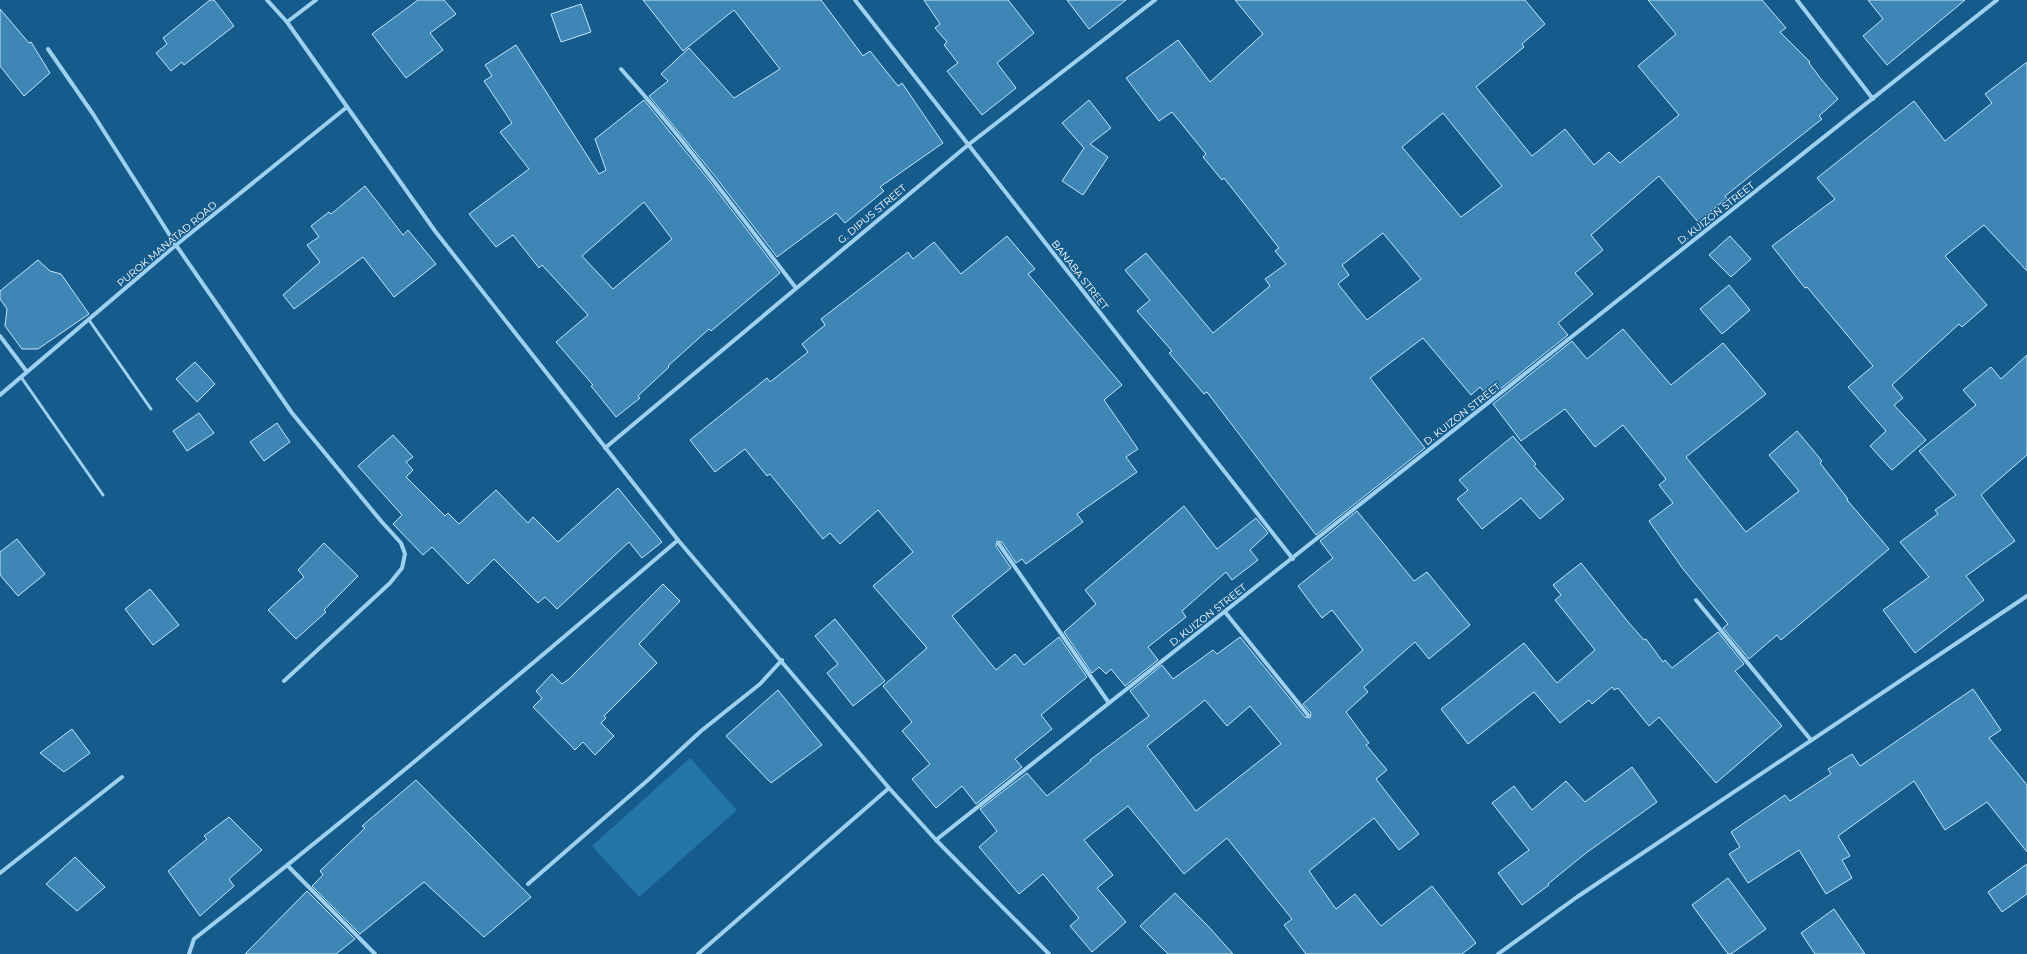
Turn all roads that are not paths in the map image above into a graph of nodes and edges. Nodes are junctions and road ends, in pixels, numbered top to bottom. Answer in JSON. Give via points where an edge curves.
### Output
{"nodes":[{"id":1,"x":267,"y":0,"type":"edge"},
{"id":2,"x":316,"y":0,"type":"edge"},
{"id":3,"x":855,"y":0,"type":"edge"},
{"id":4,"x":1155,"y":0,"type":"edge"},
{"id":5,"x":1797,"y":0,"type":"edge"},
{"id":6,"x":1998,"y":0,"type":"edge"},
{"id":7,"x":287,"y":22,"type":"junction"},
{"id":8,"x":48,"y":49,"type":"dead end"},
{"id":9,"x":621,"y":69,"type":"dead end"},
{"id":10,"x":1873,"y":99,"type":"junction"},
{"id":11,"x":347,"y":107,"type":"junction"},
{"id":12,"x":968,"y":145,"type":"junction"},
{"id":13,"x":176,"y":245,"type":"junction"},
{"id":14,"x":796,"y":288,"type":"junction"},
{"id":15,"x":89,"y":320,"type":"junction"},
{"id":16,"x":0,"y":336,"type":"edge"},
{"id":17,"x":27,"y":372,"type":"junction"},
{"id":18,"x":21,"y":377,"type":"junction"},
{"id":19,"x":0,"y":396,"type":"edge"},
{"id":20,"x":151,"y":409,"type":"dead end"},
{"id":21,"x":605,"y":448,"type":"junction"},
{"id":22,"x":103,"y":496,"type":"dead end"},
{"id":23,"x":678,"y":540,"type":"junction"},
{"id":24,"x":999,"y":544,"type":"dead end"},
{"id":25,"x":1293,"y":559,"type":"junction"},
{"id":26,"x":2027,"y":596,"type":"edge"},
{"id":27,"x":1696,"y":600,"type":"dead end"},
{"id":28,"x":1225,"y":612,"type":"junction"},
{"id":29,"x":782,"y":660,"type":"junction"},
{"id":30,"x":284,"y":681,"type":"dead end"},
{"id":31,"x":1109,"y":703,"type":"junction"},
{"id":32,"x":1308,"y":715,"type":"dead end"},
{"id":33,"x":1811,"y":740,"type":"junction"},
{"id":34,"x":122,"y":777,"type":"dead end"},
{"id":35,"x":889,"y":788,"type":"junction"},
{"id":36,"x":936,"y":840,"type":"junction"},
{"id":37,"x":288,"y":866,"type":"junction"},
{"id":38,"x":0,"y":873,"type":"edge"},
{"id":39,"x":528,"y":884,"type":"dead end"},
{"id":40,"x":188,"y":954,"type":"edge"},
{"id":41,"x":375,"y":954,"type":"edge"},
{"id":42,"x":698,"y":954,"type":"edge"},
{"id":43,"x":1049,"y":954,"type":"edge"},
{"id":44,"x":1498,"y":954,"type":"edge"}],
"edges":[{"from":1,"to":7,"type":"street"},
{"from":2,"to":7,"type":"street"},
{"from":3,"to":12,"type":"street","name":"BANABA STREET"},
{"from":4,"to":12,"type":"street","name":"G. DIPUS STREET"},
{"from":5,"to":10,"type":"street"},
{"from":6,"to":10,"type":"street","name":"D. KUIZON STREET"},
{"from":7,"to":11,"type":"street"},
{"from":8,"to":13,"type":"street","via":[[93,114]]},
{"from":9,"to":14,"type":"street","via":[[718,184]]},
{"from":10,"to":25,"type":"street","name":"D. KUIZON STREET"},
{"from":11,"to":13,"type":"street","name":"PUROK MANATAD ROAD"},
{"from":11,"to":21,"type":"street","via":[[435,231]]},
{"from":12,"to":14,"type":"street","name":"G. DIPUS STREET"},
{"from":12,"to":25,"type":"street","name":"BANABA STREET"},
{"from":13,"to":15,"type":"street","name":"PUROK MANATAD ROAD"},
{"from":13,"to":30,"type":"street","via":[[292,413],[401,543],[405,554],[402,568],[390,583]]},
{"from":14,"to":21,"type":"street","name":"G. DIPUS STREET"},
{"from":15,"to":17,"type":"street","name":"PUROK MANATAD ROAD"},
{"from":15,"to":20,"type":"lane"},
{"from":16,"to":17,"type":"street"},
{"from":17,"to":18,"type":"street","name":"PUROK MANATAD ROAD"},
{"from":18,"to":19,"type":"street","name":"PUROK MANATAD ROAD"},
{"from":18,"to":22,"type":"lane"},
{"from":21,"to":23,"type":"street"},
{"from":23,"to":29,"type":"street"},
{"from":23,"to":37,"type":"street"},
{"from":24,"to":31,"type":"street"},
{"from":25,"to":28,"type":"street","name":"D. KUIZON STREET"},
{"from":26,"to":33,"type":"street"},
{"from":27,"to":33,"type":"street"},
{"from":28,"to":31,"type":"street","name":"D. KUIZON STREET"},
{"from":28,"to":32,"type":"street"},
{"from":29,"to":35,"type":"street"},
{"from":29,"to":39,"type":"street","via":[[760,684],[701,731]]},
{"from":31,"to":36,"type":"street","name":"D. KUIZON STREET"},
{"from":33,"to":44,"type":"street","via":[[1577,897]]},
{"from":34,"to":38,"type":"street"},
{"from":35,"to":36,"type":"street"},
{"from":35,"to":42,"type":"street"},
{"from":36,"to":43,"type":"street"},
{"from":37,"to":40,"type":"street","via":[[194,939]]},
{"from":37,"to":41,"type":"street"}]}
